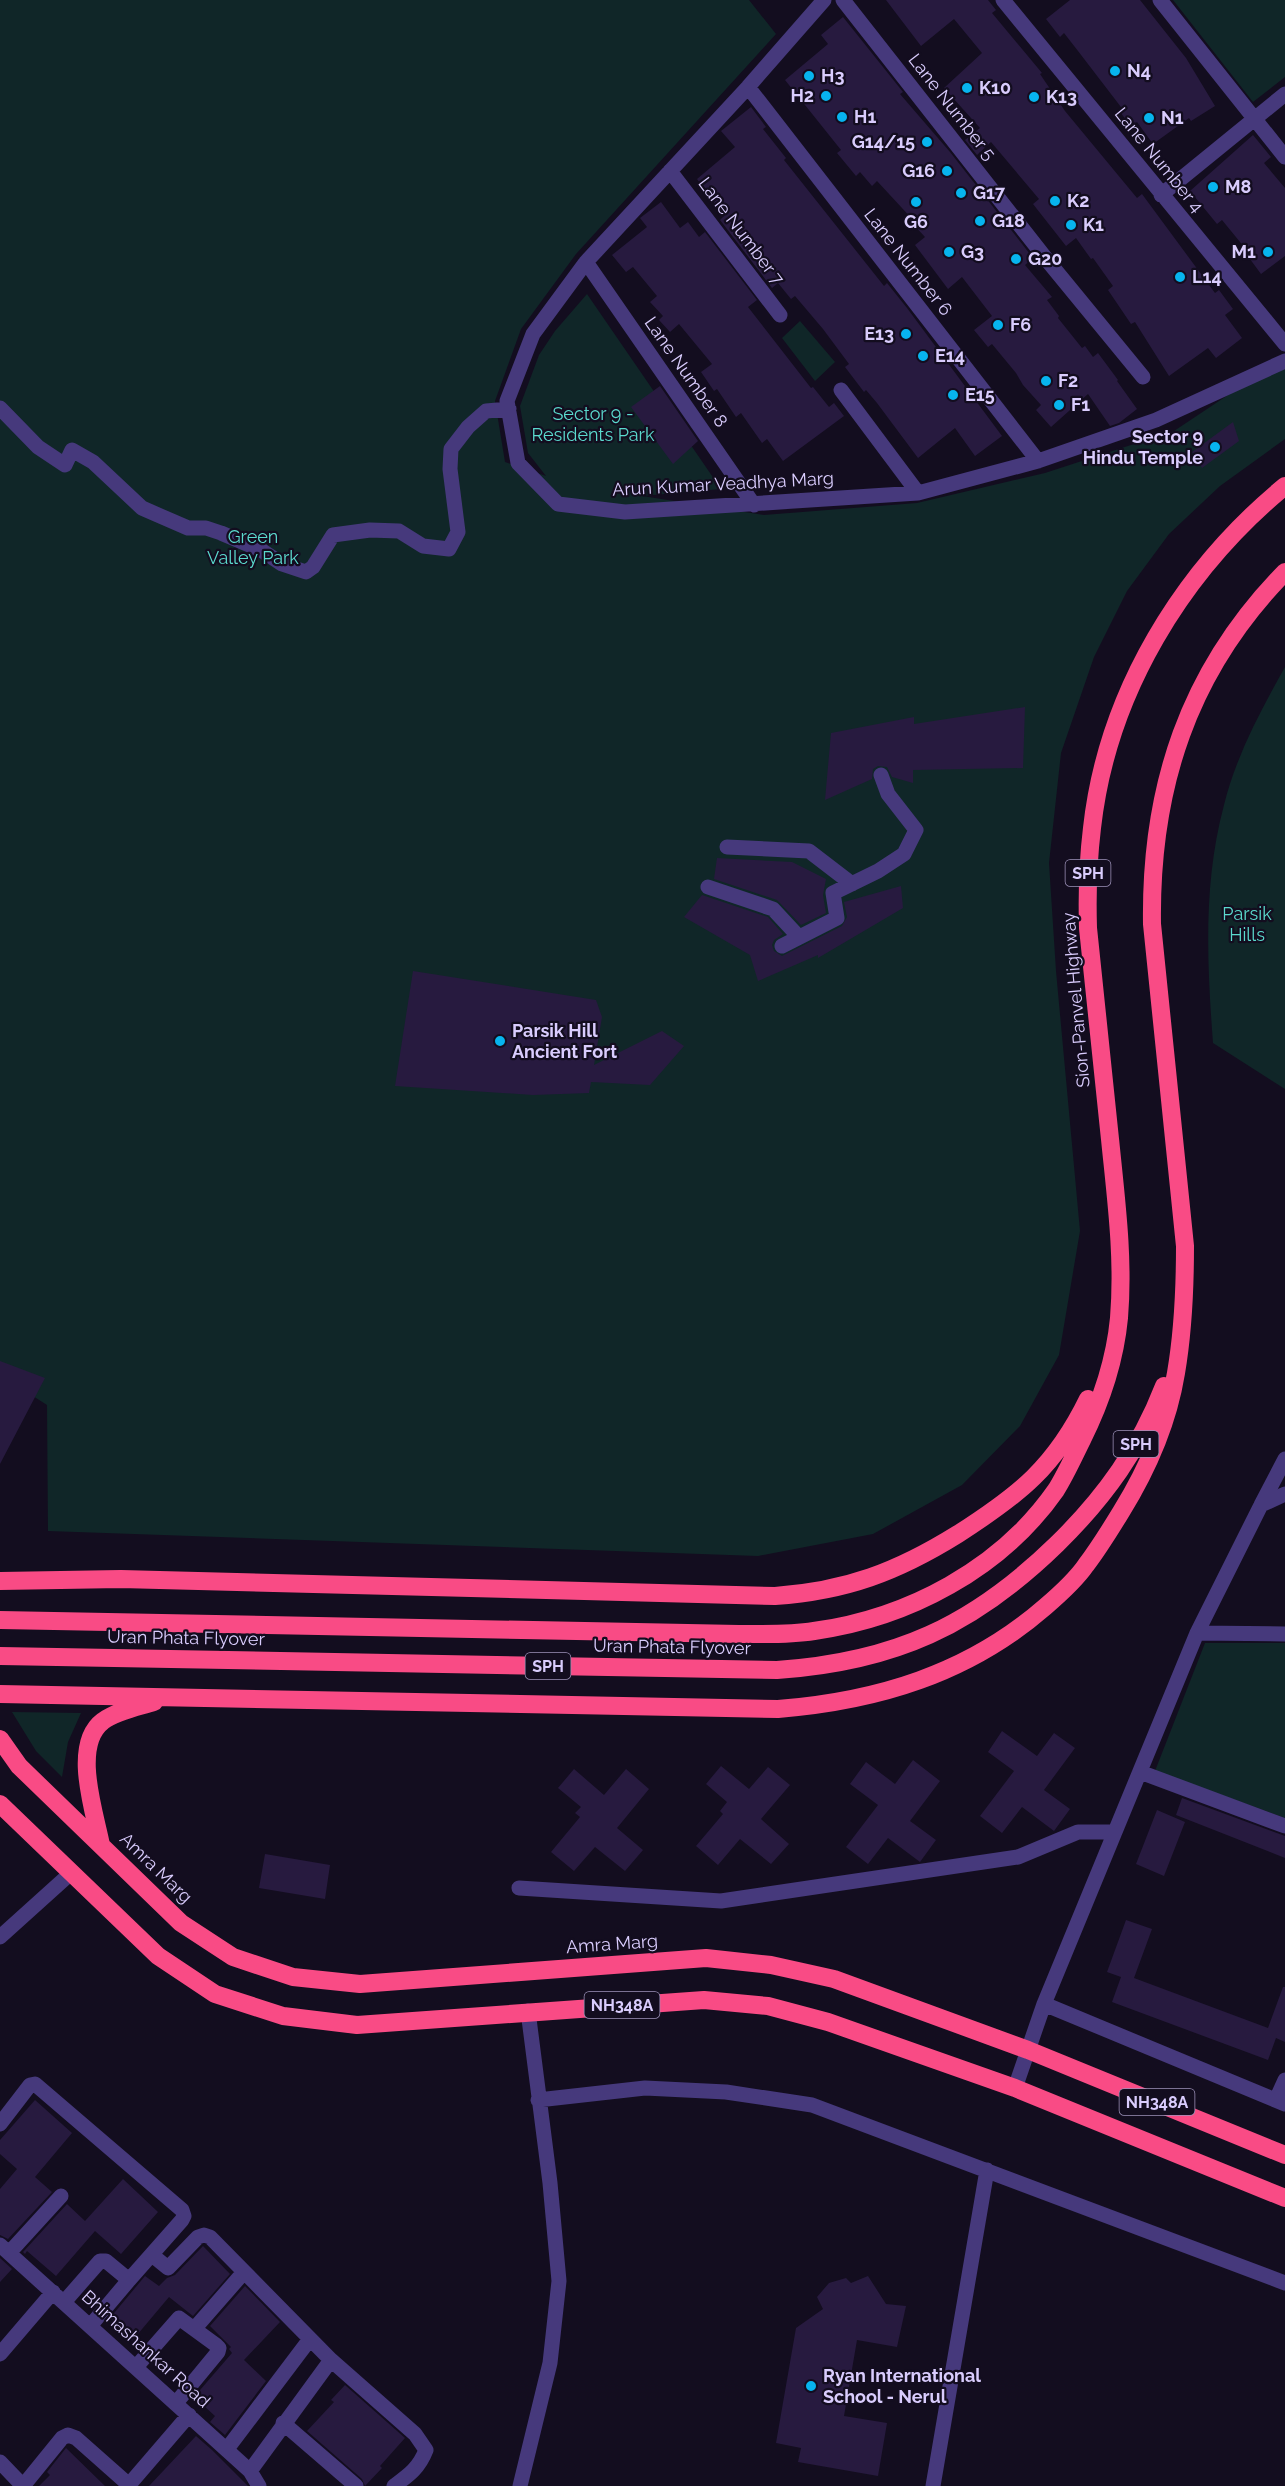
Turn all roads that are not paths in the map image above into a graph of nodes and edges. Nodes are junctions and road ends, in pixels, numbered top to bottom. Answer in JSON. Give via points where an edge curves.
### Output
{"nodes":[{"id":1,"x":824,"y":0,"type":"edge"},
{"id":2,"x":843,"y":0,"type":"edge"},
{"id":3,"x":1003,"y":0,"type":"edge"},
{"id":4,"x":1160,"y":0,"type":"edge"},
{"id":5,"x":748,"y":87,"type":"junction"},
{"id":6,"x":1285,"y":94,"type":"edge"},
{"id":7,"x":1256,"y":119,"type":"junction"},
{"id":8,"x":1285,"y":157,"type":"edge"},
{"id":9,"x":670,"y":171,"type":"junction"},
{"id":10,"x":1161,"y":195,"type":"junction"},
{"id":11,"x":586,"y":262,"type":"junction"},
{"id":12,"x":780,"y":315,"type":"dead end"},
{"id":13,"x":1285,"y":345,"type":"edge"},
{"id":14,"x":1285,"y":362,"type":"edge"},
{"id":15,"x":1143,"y":377,"type":"dead end"},
{"id":16,"x":841,"y":390,"type":"dead end"},
{"id":17,"x":0,"y":408,"type":"edge"},
{"id":18,"x":509,"y":409,"type":"junction"},
{"id":19,"x":1038,"y":461,"type":"junction"},
{"id":20,"x":1285,"y":486,"type":"edge"},
{"id":21,"x":918,"y":493,"type":"junction"},
{"id":22,"x":754,"y":505,"type":"junction"},
{"id":23,"x":1285,"y":572,"type":"edge"},
{"id":24,"x":881,"y":774,"type":"dead end"},
{"id":25,"x":727,"y":847,"type":"dead end"},
{"id":26,"x":852,"y":884,"type":"junction"},
{"id":27,"x":708,"y":887,"type":"dead end"},
{"id":28,"x":799,"y":937,"type":"junction"},
{"id":29,"x":782,"y":946,"type":"dead end"},
{"id":30,"x":1119,"y":1319,"type":"junction"},
{"id":31,"x":1180,"y":1329,"type":"junction"},
{"id":32,"x":1285,"y":1460,"type":"edge"},
{"id":33,"x":1285,"y":1494,"type":"edge"},
{"id":34,"x":1261,"y":1505,"type":"junction"},
{"id":35,"x":0,"y":1581,"type":"edge"},
{"id":36,"x":0,"y":1620,"type":"edge"},
{"id":37,"x":1197,"y":1633,"type":"junction"},
{"id":38,"x":1285,"y":1634,"type":"edge"},
{"id":39,"x":0,"y":1656,"type":"edge"},
{"id":40,"x":0,"y":1694,"type":"edge"},
{"id":41,"x":171,"y":1698,"type":"junction"},
{"id":42,"x":0,"y":1739,"type":"edge"},
{"id":43,"x":1140,"y":1772,"type":"junction"},
{"id":44,"x":0,"y":1804,"type":"edge"},
{"id":45,"x":1285,"y":1826,"type":"edge"},
{"id":46,"x":1115,"y":1832,"type":"junction"},
{"id":47,"x":101,"y":1845,"type":"junction"},
{"id":48,"x":71,"y":1873,"type":"junction"},
{"id":49,"x":519,"y":1888,"type":"dead end"},
{"id":50,"x":0,"y":1937,"type":"edge"},
{"id":51,"x":1044,"y":2004,"type":"junction"},
{"id":52,"x":528,"y":2012,"type":"junction"},
{"id":53,"x":1028,"y":2050,"type":"junction"},
{"id":54,"x":1285,"y":2080,"type":"edge"},
{"id":55,"x":1015,"y":2088,"type":"junction"},
{"id":56,"x":538,"y":2100,"type":"junction"},
{"id":57,"x":1280,"y":2102,"type":"edge"},
{"id":58,"x":0,"y":2124,"type":"edge"},
{"id":59,"x":1285,"y":2155,"type":"edge"},
{"id":60,"x":987,"y":2170,"type":"junction"},
{"id":61,"x":61,"y":2196,"type":"dead end"},
{"id":62,"x":1285,"y":2198,"type":"edge"},
{"id":63,"x":5,"y":2249,"type":"edge"},
{"id":64,"x":152,"y":2255,"type":"junction"},
{"id":65,"x":244,"y":2272,"type":"junction"},
{"id":66,"x":129,"y":2280,"type":"junction"},
{"id":67,"x":1285,"y":2283,"type":"edge"},
{"id":68,"x":59,"y":2296,"type":"junction"},
{"id":69,"x":91,"y":2325,"type":"junction"},
{"id":70,"x":195,"y":2328,"type":"junction"},
{"id":71,"x":310,"y":2338,"type":"junction"},
{"id":72,"x":0,"y":2354,"type":"edge"},
{"id":73,"x":331,"y":2360,"type":"junction"},
{"id":74,"x":136,"y":2367,"type":"junction"},
{"id":75,"x":176,"y":2403,"type":"junction"},
{"id":76,"x":189,"y":2415,"type":"junction"},
{"id":77,"x":283,"y":2423,"type":"junction"},
{"id":78,"x":227,"y":2449,"type":"junction"},
{"id":79,"x":0,"y":2462,"type":"edge"},
{"id":80,"x":250,"y":2471,"type":"junction"},
{"id":81,"x":128,"y":2485,"type":"edge"},
{"id":82,"x":23,"y":2486,"type":"edge"},
{"id":83,"x":259,"y":2486,"type":"edge"},
{"id":84,"x":356,"y":2486,"type":"edge"},
{"id":85,"x":394,"y":2486,"type":"edge"},
{"id":86,"x":520,"y":2486,"type":"edge"},
{"id":87,"x":933,"y":2486,"type":"edge"}],
"edges":[{"from":1,"to":5,"type":"street","name":"Arun Kumar Veadhya Marg"},
{"from":2,"to":15,"type":"street","name":"Lane Number 5"},
{"from":3,"to":10,"type":"street","name":"Lane Number 4"},
{"from":4,"to":7,"type":"street"},
{"from":5,"to":9,"type":"street","name":"Arun Kumar Veadhya Marg"},
{"from":5,"to":19,"type":"street","name":"Lane Number 6"},
{"from":6,"to":7,"type":"street"},
{"from":7,"to":8,"type":"street"},
{"from":7,"to":10,"type":"street"},
{"from":9,"to":11,"type":"street","name":"Arun Kumar Veadhya Marg"},
{"from":9,"to":12,"type":"street","name":"Lane Number 7"},
{"from":10,"to":13,"type":"street","name":"Lane Number 4"},
{"from":11,"to":18,"type":"street","name":"Arun Kumar Veadhya Marg","via":[[532,334],[507,401]]},
{"from":11,"to":22,"type":"street","name":"Lane Number 8"},
{"from":14,"to":19,"type":"street","name":"Arun Kumar Veadhya Marg","via":[[1156,420]]},
{"from":16,"to":21,"type":"street"},
{"from":17,"to":18,"type":"street","via":[[38,447],[65,465],[72,450],[93,462],[142,508],[188,528],[221,533],[306,572],[314,567],[333,535],[399,531],[423,546],[449,549],[458,532],[451,449],[486,411]]},
{"from":18,"to":22,"type":"street","name":"Arun Kumar Veadhya Marg","via":[[518,464],[558,504],[625,512]]},
{"from":19,"to":21,"type":"street","name":"Arun Kumar Veadhya Marg"},
{"from":20,"to":30,"type":"highway","name":"Sion-Panvel Highway","number":"SPH","via":[[1218,549],[1158,632],[1119,716],[1101,775],[1088,867],[1088,928],[1121,1249]]},
{"from":21,"to":22,"type":"street","name":"Arun Kumar Veadhya Marg"},
{"from":23,"to":31,"type":"highway","number":"SPH","via":[[1238,627],[1193,705],[1176,747],[1155,834],[1152,924],[1185,1246]]},
{"from":24,"to":26,"type":"street","via":[[888,794],[916,830],[904,854]]},
{"from":25,"to":26,"type":"street","via":[[809,850]]},
{"from":26,"to":28,"type":"street","via":[[833,893],[837,918]]},
{"from":27,"to":28,"type":"street","via":[[773,909]]},
{"from":28,"to":29,"type":"street"},
{"from":30,"to":35,"type":"highway","via":[[1108,1355],[1079,1419],[1017,1495],[931,1552],[840,1588],[775,1596],[121,1580]]},
{"from":30,"to":36,"type":"highway","name":"Uran Phata Flyover","number":"SPH","via":[[1113,1356],[1090,1424],[1056,1488],[1035,1516],[981,1566],[950,1585],[883,1616],[848,1626],[812,1632],[739,1634]]},
{"from":31,"to":39,"type":"highway","name":"Uran Phata Flyover","number":"SPH","via":[[1156,1407],[1109,1488],[1089,1513],[1001,1594],[968,1616],[894,1649],[856,1660],[777,1670]]},
{"from":31,"to":41,"type":"highway","via":[[1176,1374],[1152,1454],[1134,1492],[1085,1567],[1024,1626],[987,1650],[907,1686],[854,1700],[778,1709]]},
{"from":32,"to":34,"type":"street"},
{"from":33,"to":34,"type":"street"},
{"from":34,"to":37,"type":"street"},
{"from":37,"to":38,"type":"street"},
{"from":37,"to":43,"type":"street"},
{"from":40,"to":41,"type":"highway"},
{"from":41,"to":47,"type":"highway","via":[[111,1716],[95,1728],[86,1757]]},
{"from":42,"to":47,"type":"highway","name":"Amra Marg","number":"NH348A","via":[[19,1766]]},
{"from":43,"to":45,"type":"street"},
{"from":43,"to":46,"type":"street"},
{"from":44,"to":48,"type":"highway","number":"NH348A"},
{"from":46,"to":49,"type":"street","via":[[1078,1832],[1018,1857],[721,1901]]},
{"from":46,"to":51,"type":"street"},
{"from":47,"to":53,"type":"highway","name":"Amra Marg","number":"NH348A","via":[[181,1923],[232,1957],[293,1977],[360,1984],[706,1958],[771,1965],[834,1978]]},
{"from":48,"to":50,"type":"street"},
{"from":48,"to":52,"type":"highway","number":"NH348A","via":[[158,1956],[215,1994],[283,2016],[357,2025]]},
{"from":51,"to":53,"type":"street"},
{"from":51,"to":57,"type":"street"},
{"from":52,"to":55,"type":"highway","number":"NH348A","via":[[704,2000],[768,2006],[828,2022]]},
{"from":52,"to":56,"type":"street"},
{"from":53,"to":55,"type":"street"},
{"from":53,"to":59,"type":"highway","name":"Amra Marg","number":"NH348A"},
{"from":54,"to":57,"type":"street"},
{"from":55,"to":62,"type":"highway","number":"NH348A"},
{"from":56,"to":60,"type":"street","via":[[645,2088],[726,2091],[813,2105]]},
{"from":56,"to":86,"type":"street","via":[[559,2281],[550,2363]]},
{"from":58,"to":64,"type":"street","via":[[30,2085],[35,2084],[165,2195],[184,2216]]},
{"from":60,"to":67,"type":"street"},
{"from":60,"to":87,"type":"street"},
{"from":61,"to":63,"type":"street"},
{"from":63,"to":68,"type":"street","name":"Bhimashankar Road"},
{"from":64,"to":65,"type":"street","via":[[168,2268],[198,2237],[207,2235]]},
{"from":64,"to":66,"type":"street"},
{"from":65,"to":70,"type":"street"},
{"from":65,"to":71,"type":"street"},
{"from":66,"to":68,"type":"street","via":[[106,2260],[100,2261]]},
{"from":66,"to":69,"type":"street"},
{"from":68,"to":69,"type":"street","name":"Bhimashankar Road"},
{"from":68,"to":72,"type":"street"},
{"from":69,"to":74,"type":"street","name":"Bhimashankar Road"},
{"from":70,"to":74,"type":"street","via":[[176,2318]]},
{"from":70,"to":75,"type":"street","via":[[219,2348]]},
{"from":71,"to":73,"type":"street"},
{"from":71,"to":78,"type":"street"},
{"from":73,"to":77,"type":"street"},
{"from":73,"to":85,"type":"street","via":[[415,2434],[426,2450],[414,2472]]},
{"from":74,"to":75,"type":"street","name":"Bhimashankar Road"},
{"from":75,"to":76,"type":"street","name":"Bhimashankar Road"},
{"from":76,"to":78,"type":"street","name":"Bhimashankar Road"},
{"from":76,"to":81,"type":"street"},
{"from":77,"to":80,"type":"street"},
{"from":77,"to":84,"type":"street"},
{"from":78,"to":80,"type":"street","name":"Bhimashankar Road"},
{"from":79,"to":82,"type":"street"},
{"from":80,"to":83,"type":"street","name":"Bhimashankar Road"},
{"from":81,"to":82,"type":"street","via":[[68,2435]]}]}
